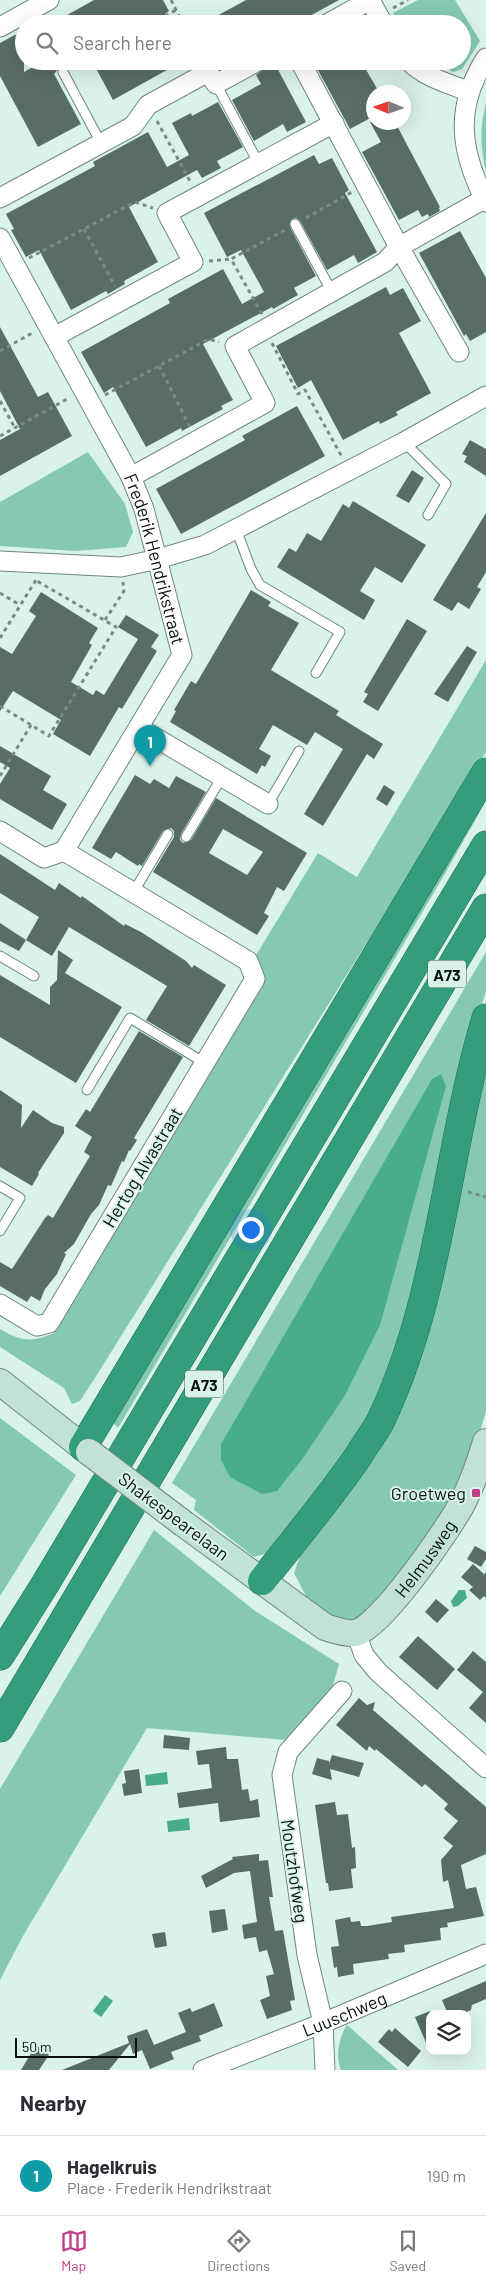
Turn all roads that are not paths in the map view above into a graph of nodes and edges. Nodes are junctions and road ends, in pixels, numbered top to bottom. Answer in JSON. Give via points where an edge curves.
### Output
{"nodes":[{"id":1,"x":49,"y":0,"type":"edge"},
{"id":2,"x":370,"y":0,"type":"edge"},
{"id":3,"x":26,"y":5,"type":"edge"},
{"id":4,"x":343,"y":15,"type":"edge"},
{"id":5,"x":378,"y":15,"type":"edge"},
{"id":6,"x":0,"y":27,"type":"edge"},
{"id":7,"x":486,"y":58,"type":"edge"},
{"id":8,"x":242,"y":70,"type":"edge"},
{"id":9,"x":305,"y":70,"type":"edge"},
{"id":10,"x":421,"y":70,"type":"edge"},
{"id":11,"x":63,"y":72,"type":"dead end"},
{"id":12,"x":216,"y":84,"type":"junction"},
{"id":13,"x":468,"y":91,"type":"junction"},
{"id":14,"x":334,"y":123,"type":"junction"},
{"id":15,"x":101,"y":143,"type":"junction"},
{"id":16,"x":259,"y":164,"type":"junction"},
{"id":17,"x":0,"y":198,"type":"edge"},
{"id":18,"x":485,"y":201,"type":"edge"},
{"id":19,"x":295,"y":224,"type":"road end"},
{"id":20,"x":0,"y":238,"type":"edge"},
{"id":21,"x":399,"y":247,"type":"junction"},
{"id":22,"x":332,"y":292,"type":"junction"},
{"id":23,"x":51,"y":331,"type":"junction"},
{"id":24,"x":459,"y":352,"type":"dead end"},
{"id":25,"x":486,"y":396,"type":"edge"},
{"id":26,"x":404,"y":442,"type":"junction"},
{"id":27,"x":130,"y":477,"type":"junction"},
{"id":28,"x":428,"y":515,"type":"dead end"},
{"id":29,"x":236,"y":529,"type":"junction"},
{"id":30,"x":158,"y":559,"type":"junction"},
{"id":31,"x":0,"y":561,"type":"edge"},
{"id":32,"x":316,"y":673,"type":"dead end"},
{"id":33,"x":139,"y":728,"type":"junction"},
{"id":34,"x":299,"y":751,"type":"dead end"},
{"id":35,"x":486,"y":772,"type":"edge"},
{"id":36,"x":222,"y":777,"type":"junction"},
{"id":37,"x":268,"y":804,"type":"joint"},
{"id":38,"x":0,"y":831,"type":"edge"},
{"id":39,"x":168,"y":834,"type":"dead end"},
{"id":40,"x":186,"y":837,"type":"dead end"},
{"id":41,"x":486,"y":845,"type":"edge"},
{"id":42,"x":64,"y":851,"type":"junction"},
{"id":43,"x":133,"y":893,"type":"junction"},
{"id":44,"x":486,"y":908,"type":"edge"},
{"id":45,"x":0,"y":956,"type":"edge"},
{"id":46,"x":34,"y":976,"type":"dead end"},
{"id":47,"x":486,"y":1018,"type":"edge"},
{"id":48,"x":205,"y":1063,"type":"junction"},
{"id":49,"x":87,"y":1090,"type":"dead end"},
{"id":50,"x":0,"y":1186,"type":"edge"},
{"id":51,"x":0,"y":1231,"type":"edge"},
{"id":52,"x":0,"y":1304,"type":"edge"},
{"id":53,"x":0,"y":1382,"type":"edge"},
{"id":54,"x":86,"y":1449,"type":"junction"},
{"id":55,"x":483,"y":1459,"type":"edge"},
{"id":56,"x":262,"y":1581,"type":"junction"},
{"id":57,"x":356,"y":1633,"type":"junction"},
{"id":58,"x":0,"y":1656,"type":"edge"},
{"id":59,"x":342,"y":1691,"type":"dead end"},
{"id":60,"x":0,"y":1728,"type":"edge"},
{"id":61,"x":486,"y":1768,"type":"edge"},
{"id":62,"x":486,"y":1954,"type":"edge"},
{"id":63,"x":322,"y":2023,"type":"junction"},
{"id":64,"x":203,"y":2070,"type":"edge"},
{"id":65,"x":325,"y":2070,"type":"edge"}],
"edges":[{"from":1,"to":3,"type":"street"},
{"from":2,"to":4,"type":"street"},
{"from":2,"to":5,"type":"street"},
{"from":3,"to":6,"type":"street"},
{"from":7,"to":13,"type":"street"},
{"from":8,"to":12,"type":"street"},
{"from":9,"to":14,"type":"street"},
{"from":10,"to":13,"type":"street","via":[[439,81]]},
{"from":11,"to":15,"type":"lane"},
{"from":12,"to":15,"type":"street","via":[[208,72],[148,105],[133,126]]},
{"from":12,"to":16,"type":"lane"},
{"from":13,"to":18,"type":"street","via":[[464,125],[468,161]]},
{"from":14,"to":16,"type":"street"},
{"from":14,"to":21,"type":"street"},
{"from":15,"to":17,"type":"street"},
{"from":16,"to":23,"type":"street","via":[[167,213],[193,262],[122,300]]},
{"from":18,"to":21,"type":"street"},
{"from":19,"to":22,"type":"lane"},
{"from":20,"to":23,"type":"street","name":"Frederik Hendrikstraat"},
{"from":21,"to":22,"type":"street","via":[[385,262]]},
{"from":21,"to":24,"type":"street"},
{"from":22,"to":27,"type":"street","via":[[234,346],[265,403]]},
{"from":23,"to":27,"type":"street","name":"Frederik Hendrikstraat"},
{"from":25,"to":26,"type":"street"},
{"from":26,"to":28,"type":"lane","via":[[446,484]]},
{"from":26,"to":29,"type":"street"},
{"from":27,"to":30,"type":"street","name":"Frederik Hendrikstraat","via":[[144,510]]},
{"from":29,"to":30,"type":"street","via":[[205,545]]},
{"from":29,"to":32,"type":"lane","via":[[260,584],[340,632]]},
{"from":30,"to":31,"type":"street","via":[[121,567],[36,572]]},
{"from":30,"to":33,"type":"street","name":"Frederik Hendrikstraat","via":[[182,655]]},
{"from":33,"to":36,"type":"street"},
{"from":33,"to":42,"type":"street","name":"Frederik Hendrikstraat"},
{"from":34,"to":37,"type":"lane"},
{"from":35,"to":54,"type":"highway"},
{"from":36,"to":37,"type":"street"},
{"from":36,"to":40,"type":"lane"},
{"from":38,"to":42,"type":"street","via":[[44,858]]},
{"from":39,"to":43,"type":"lane"},
{"from":41,"to":58,"type":"highway","number":"A73"},
{"from":42,"to":43,"type":"street"},
{"from":43,"to":48,"type":"street","name":"Hertog Alvastraat","via":[[248,961],[255,979]]},
{"from":44,"to":60,"type":"highway","number":"A73"},
{"from":45,"to":46,"type":"lane"},
{"from":47,"to":56,"type":"highway","via":[[473,1061],[426,1293],[402,1370],[380,1422],[344,1476]]},
{"from":48,"to":49,"type":"lane","via":[[130,1018]]},
{"from":48,"to":52,"type":"street","name":"Hertog Alvastraat","via":[[49,1323],[37,1326]]},
{"from":50,"to":51,"type":"lane","via":[[20,1198]]},
{"from":53,"to":54,"type":"street","name":"Shakespearelaan"},
{"from":54,"to":56,"type":"street","name":"Shakespearelaan","bridge":true},
{"from":55,"to":57,"type":"street","name":"Helmusweg","via":[[463,1502],[421,1568],[371,1623]]},
{"from":56,"to":57,"type":"street","name":"Shakespearelaan","via":[[325,1627]]},
{"from":57,"to":61,"type":"street","via":[[364,1656],[378,1672]]},
{"from":59,"to":63,"type":"street","name":"Moutzhofweg","via":[[288,1752],[282,1775],[307,1955]]},
{"from":62,"to":63,"type":"street","name":"Luuschweg"},
{"from":63,"to":64,"type":"street","name":"Luuschweg"},
{"from":63,"to":65,"type":"street","name":"Moutzhofweg"}]}
